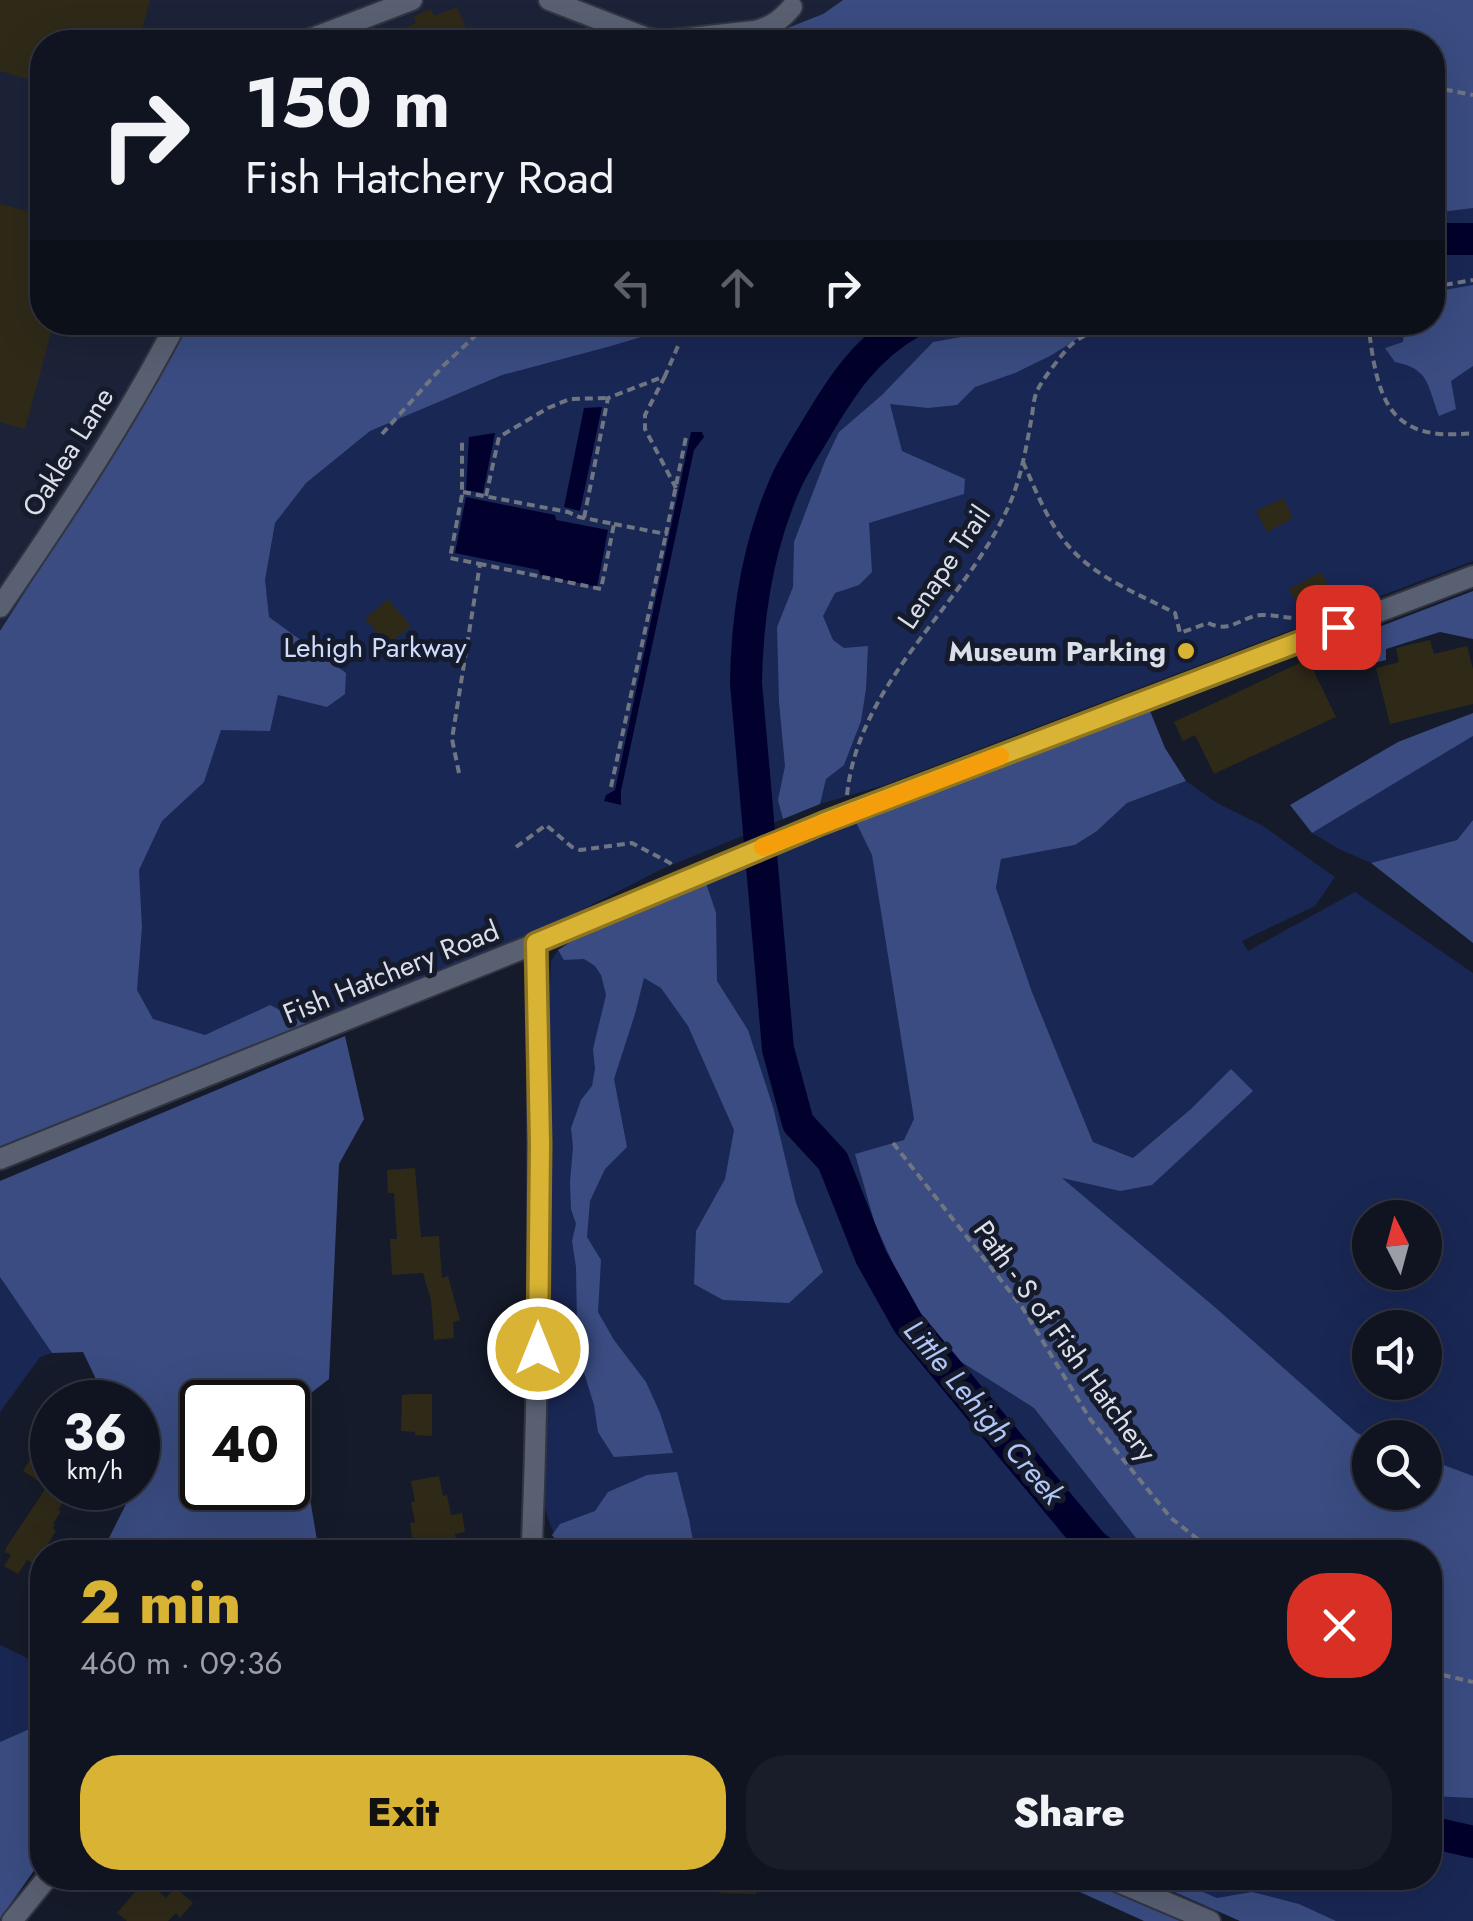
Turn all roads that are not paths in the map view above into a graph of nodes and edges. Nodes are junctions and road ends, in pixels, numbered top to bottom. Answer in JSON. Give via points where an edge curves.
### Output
{"nodes":[{"id":1,"x":412,"y":0,"type":"edge"},
{"id":2,"x":550,"y":0,"type":"edge"},
{"id":3,"x":792,"y":7,"type":"dead end"},
{"id":4,"x":333,"y":30,"type":"edge"},
{"id":5,"x":627,"y":30,"type":"edge"},
{"id":6,"x":758,"y":30,"type":"edge"},
{"id":7,"x":170,"y":335,"type":"edge"},
{"id":8,"x":1473,"y":576,"type":"edge"},
{"id":9,"x":0,"y":608,"type":"edge"},
{"id":10,"x":536,"y":943,"type":"junction"},
{"id":11,"x":0,"y":1160,"type":"edge"},
{"id":12,"x":537,"y":1540,"type":"edge"},
{"id":13,"x":37,"y":1890,"type":"edge"},
{"id":14,"x":1137,"y":1890,"type":"edge"},
{"id":15,"x":12,"y":1921,"type":"edge"},
{"id":16,"x":1210,"y":1921,"type":"edge"}],
"edges":[{"from":1,"to":4,"type":"street"},
{"from":2,"to":5,"type":"street"},
{"from":3,"to":6,"type":"street"},
{"from":7,"to":9,"type":"street","name":"Oaklea Lane","via":[[110,441]]},
{"from":8,"to":10,"type":"street","name":"Fish Hatchery Road","via":[[845,814]]},
{"from":10,"to":11,"type":"street","name":"Fish Hatchery Road"},
{"from":10,"to":12,"type":"street"},
{"from":13,"to":15,"type":"street"},
{"from":14,"to":16,"type":"street"}]}
